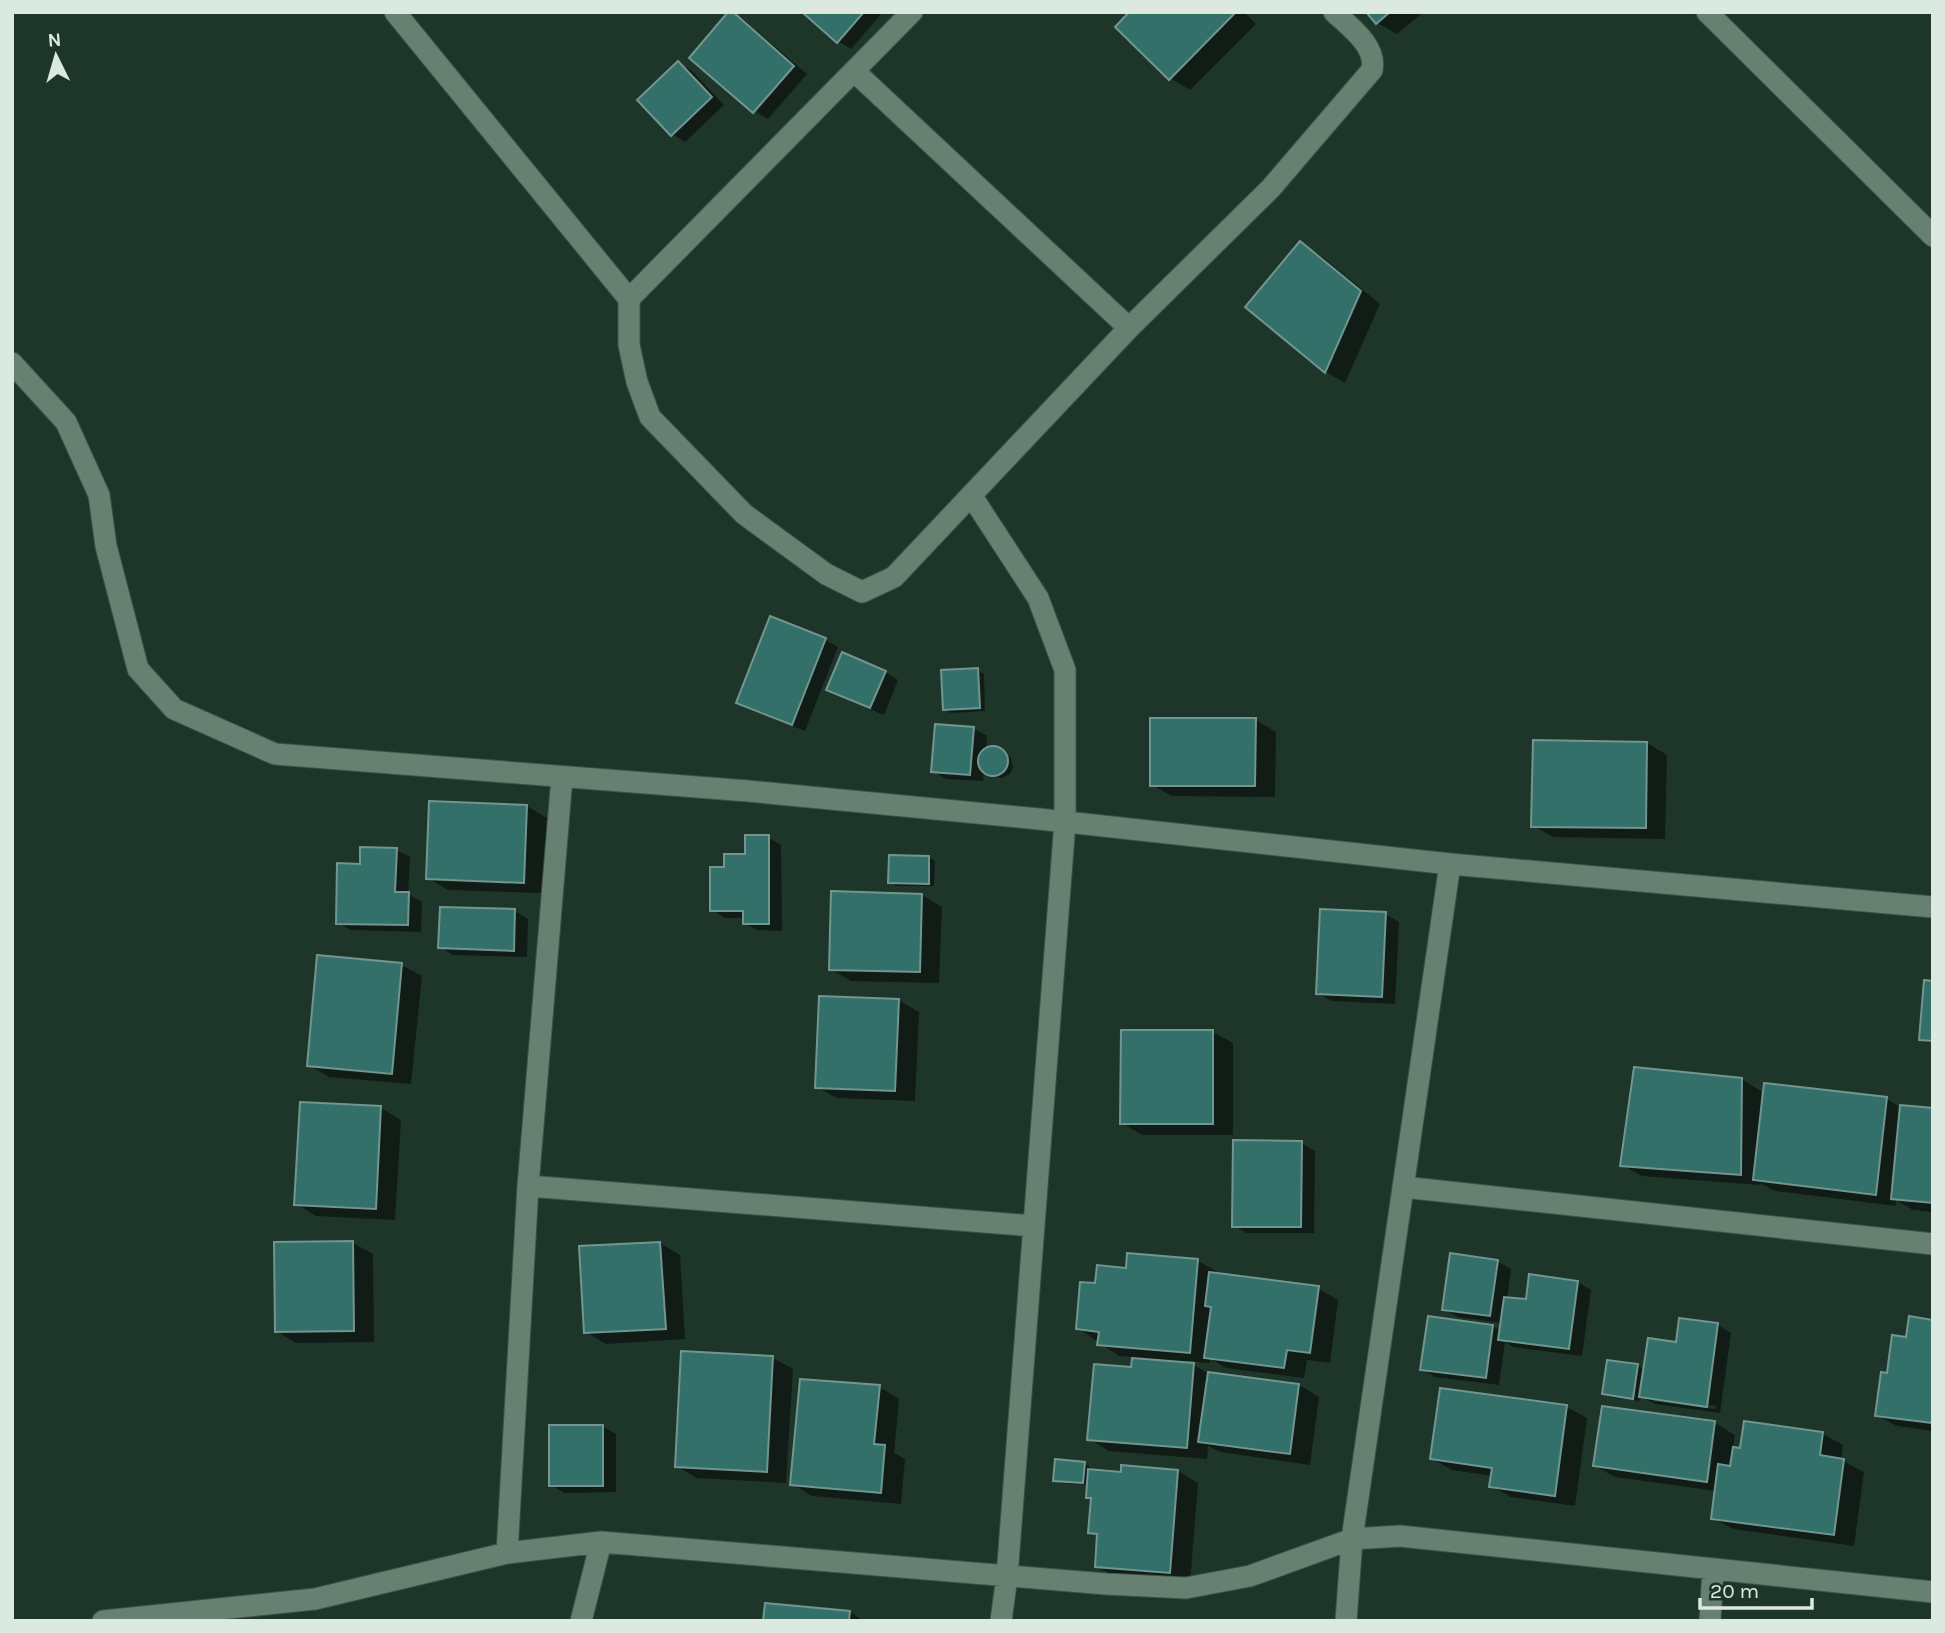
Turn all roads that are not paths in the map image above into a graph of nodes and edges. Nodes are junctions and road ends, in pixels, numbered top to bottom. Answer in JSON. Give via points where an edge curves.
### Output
{"nodes":[{"id":1,"x":395,"y":12,"type":"edge"},
{"id":2,"x":912,"y":12,"type":"edge"},
{"id":3,"x":1334,"y":12,"type":"edge"},
{"id":4,"x":1707,"y":12,"type":"edge"},
{"id":5,"x":854,"y":71,"type":"junction"},
{"id":6,"x":1933,"y":236,"type":"edge"},
{"id":7,"x":629,"y":299,"type":"junction"},
{"id":8,"x":1129,"y":328,"type":"junction"},
{"id":9,"x":12,"y":363,"type":"edge"},
{"id":10,"x":971,"y":495,"type":"junction"},
{"id":11,"x":562,"y":777,"type":"junction"},
{"id":12,"x":1065,"y":822,"type":"junction"},
{"id":13,"x":1450,"y":864,"type":"junction"},
{"id":14,"x":1933,"y":907,"type":"edge"},
{"id":15,"x":528,"y":1186,"type":"junction"},
{"id":16,"x":1403,"y":1187,"type":"junction"},
{"id":17,"x":1033,"y":1226,"type":"junction"},
{"id":18,"x":1933,"y":1244,"type":"edge"},
{"id":19,"x":1352,"y":1539,"type":"junction"},
{"id":20,"x":601,"y":1542,"type":"junction"},
{"id":21,"x":507,"y":1553,"type":"junction"},
{"id":22,"x":1713,"y":1569,"type":"junction"},
{"id":23,"x":1007,"y":1576,"type":"junction"},
{"id":24,"x":1933,"y":1592,"type":"edge"},
{"id":25,"x":103,"y":1621,"type":"edge"},
{"id":26,"x":580,"y":1621,"type":"edge"},
{"id":27,"x":1001,"y":1621,"type":"edge"},
{"id":28,"x":1346,"y":1621,"type":"edge"},
{"id":29,"x":1710,"y":1621,"type":"edge"}],
"edges":[{"from":1,"to":7,"type":"street"},
{"from":2,"to":5,"type":"street"},
{"from":3,"to":8,"type":"street","via":[[1372,54],[1372,70],[1270,188]]},
{"from":4,"to":6,"type":"street"},
{"from":5,"to":7,"type":"street"},
{"from":5,"to":8,"type":"street"},
{"from":7,"to":10,"type":"street","via":[[629,345],[650,417],[744,514],[826,575],[862,592],[894,577]]},
{"from":8,"to":10,"type":"street"},
{"from":9,"to":11,"type":"street","via":[[66,422],[99,495],[106,546],[138,669],[174,709],[275,754]]},
{"from":10,"to":12,"type":"street","via":[[1038,598],[1065,670]]},
{"from":11,"to":12,"type":"street"},
{"from":11,"to":15,"type":"street"},
{"from":12,"to":13,"type":"street"},
{"from":12,"to":17,"type":"street"},
{"from":13,"to":14,"type":"street"},
{"from":13,"to":16,"type":"street"},
{"from":15,"to":17,"type":"street"},
{"from":15,"to":21,"type":"street"},
{"from":16,"to":18,"type":"street"},
{"from":16,"to":19,"type":"street"},
{"from":17,"to":23,"type":"street"},
{"from":19,"to":22,"type":"street","via":[[1400,1536]]},
{"from":19,"to":23,"type":"street","via":[[1250,1576],[1186,1588]]},
{"from":19,"to":28,"type":"street"},
{"from":20,"to":21,"type":"street"},
{"from":20,"to":23,"type":"street"},
{"from":20,"to":26,"type":"street"},
{"from":21,"to":25,"type":"street","via":[[315,1600]]},
{"from":22,"to":24,"type":"street"},
{"from":22,"to":29,"type":"street"},
{"from":23,"to":27,"type":"street"}]}
